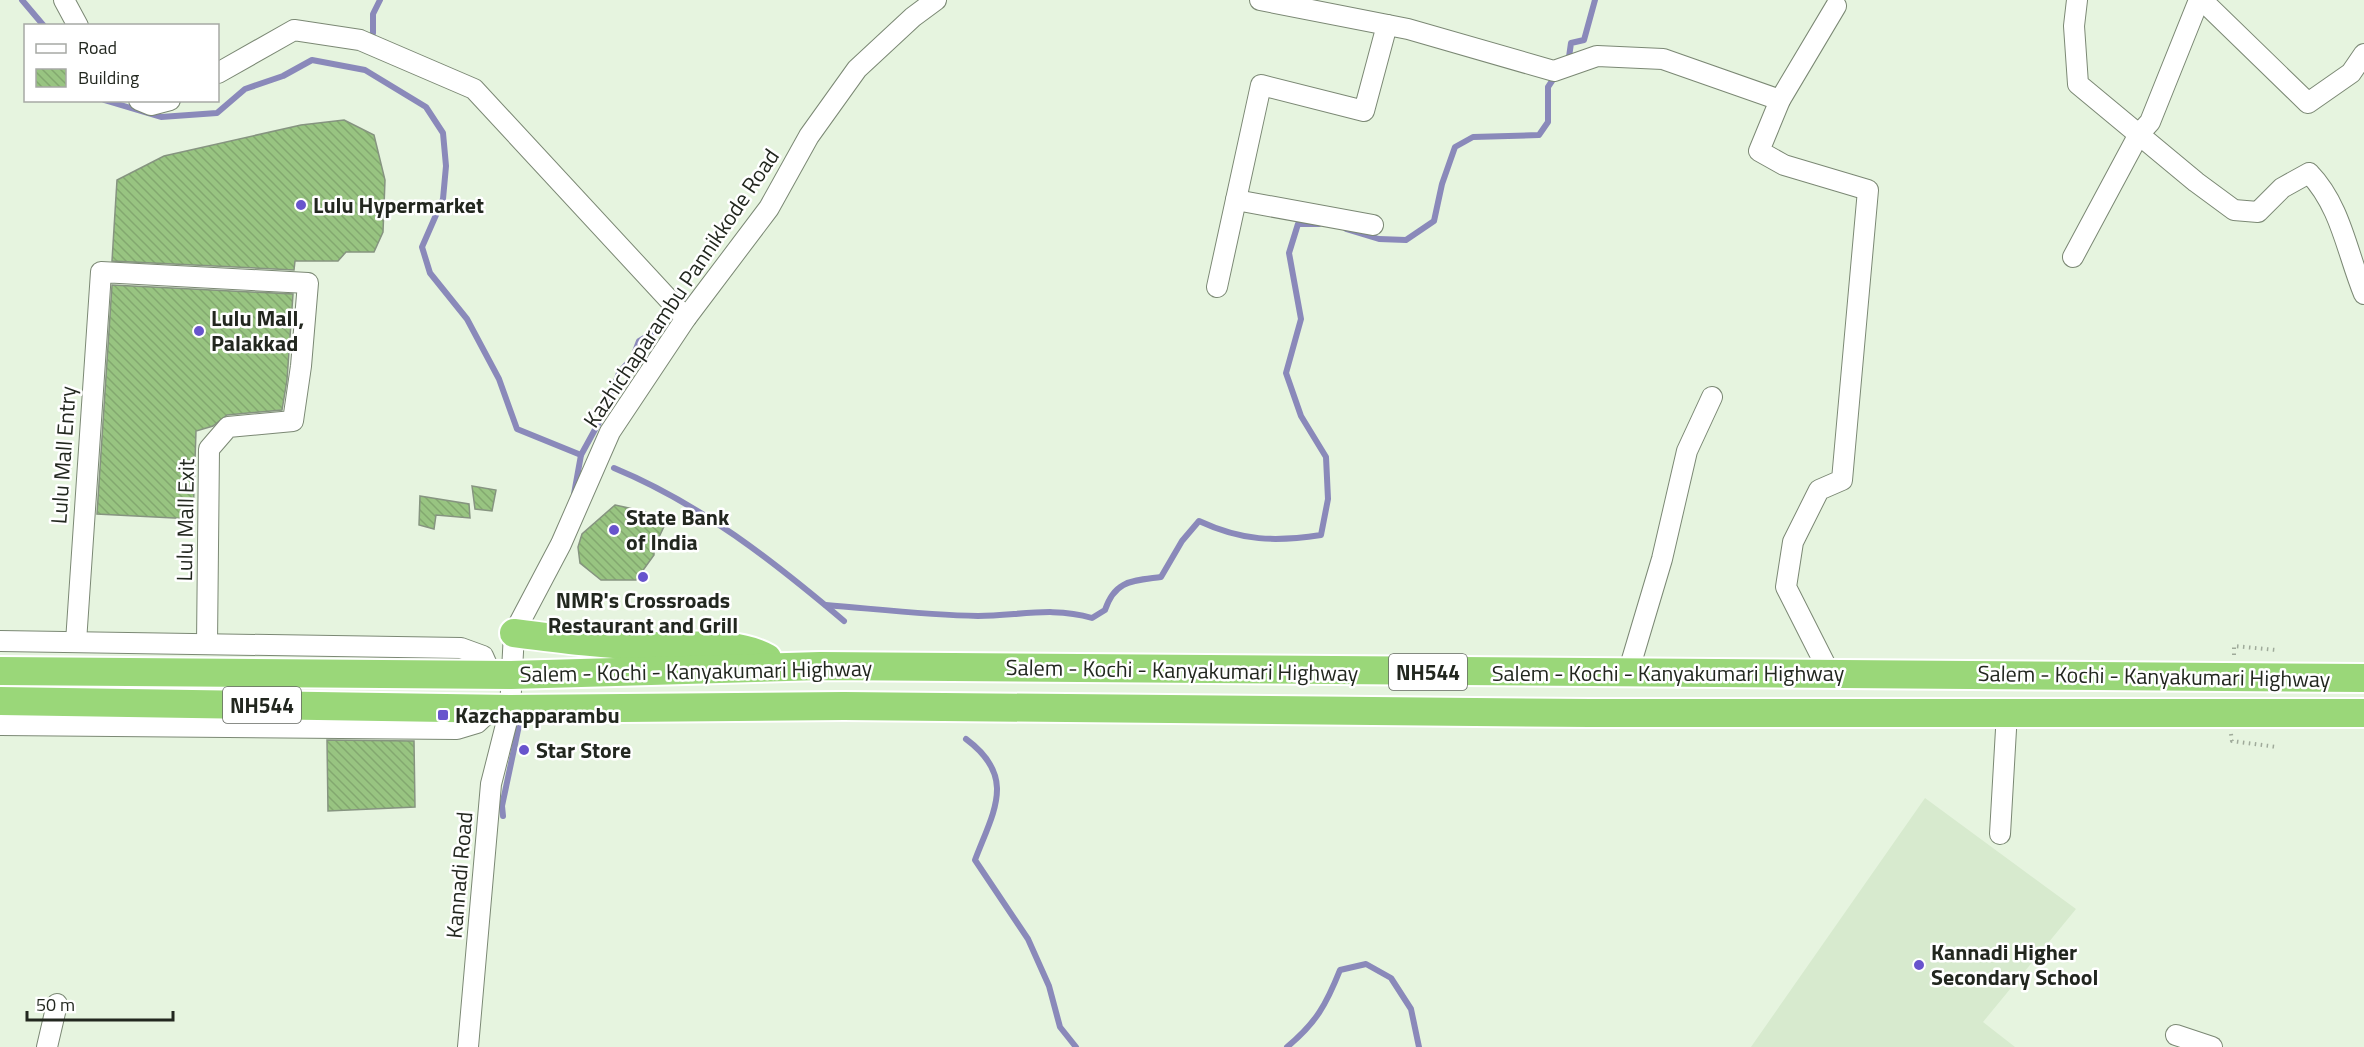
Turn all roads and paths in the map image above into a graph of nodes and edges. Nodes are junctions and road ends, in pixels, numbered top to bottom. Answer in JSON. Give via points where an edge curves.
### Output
{"nodes":[{"id":1,"x":64,"y":0,"type":"edge"},
{"id":2,"x":936,"y":0,"type":"edge"},
{"id":3,"x":1260,"y":0,"type":"edge"},
{"id":4,"x":2078,"y":0,"type":"edge"},
{"id":5,"x":2201,"y":0,"type":"edge"},
{"id":6,"x":1836,"y":6,"type":"dead end"},
{"id":7,"x":77,"y":24,"type":"edge"},
{"id":8,"x":1387,"y":25,"type":"junction"},
{"id":9,"x":2364,"y":54,"type":"edge"},
{"id":10,"x":219,"y":72,"type":"edge"},
{"id":11,"x":1780,"y":100,"type":"junction"},
{"id":12,"x":144,"y":102,"type":"edge"},
{"id":13,"x":162,"y":102,"type":"edge"},
{"id":14,"x":2139,"y":134,"type":"junction"},
{"id":15,"x":1236,"y":200,"type":"junction"},
{"id":16,"x":1373,"y":225,"type":"dead end"},
{"id":17,"x":2073,"y":257,"type":"dead end"},
{"id":18,"x":308,"y":283,"type":"joint"},
{"id":19,"x":1216,"y":286,"type":"dead end"},
{"id":20,"x":2364,"y":294,"type":"edge"},
{"id":21,"x":686,"y":318,"type":"junction"},
{"id":22,"x":1712,"y":397,"type":"dead end"},
{"id":23,"x":514,"y":633,"type":"junction"},
{"id":24,"x":0,"y":641,"type":"edge"},
{"id":25,"x":76,"y":642,"type":"junction"},
{"id":26,"x":207,"y":644,"type":"junction"},
{"id":27,"x":2234,"y":646,"type":"dead end"},
{"id":28,"x":2276,"y":650,"type":"dead end"},
{"id":29,"x":785,"y":667,"type":"junction"},
{"id":30,"x":0,"y":671,"type":"edge"},
{"id":31,"x":1828,"y":672,"type":"junction"},
{"id":32,"x":1628,"y":673,"type":"junction"},
{"id":33,"x":501,"y":675,"type":"junction"},
{"id":34,"x":2364,"y":678,"type":"edge"},
{"id":35,"x":0,"y":701,"type":"edge"},
{"id":36,"x":501,"y":709,"type":"junction"},
{"id":37,"x":2007,"y":712,"type":"junction"},
{"id":38,"x":2364,"y":713,"type":"edge"},
{"id":39,"x":0,"y":725,"type":"edge"},
{"id":40,"x":2232,"y":741,"type":"dead end"},
{"id":41,"x":2277,"y":747,"type":"dead end"},
{"id":42,"x":2000,"y":834,"type":"dead end"},
{"id":43,"x":57,"y":1004,"type":"dead end"},
{"id":44,"x":2175,"y":1035,"type":"dead end"},
{"id":45,"x":46,"y":1047,"type":"edge"},
{"id":46,"x":468,"y":1047,"type":"edge"},
{"id":47,"x":2212,"y":1047,"type":"edge"}],
"edges":[{"from":1,"to":7,"type":"street"},
{"from":2,"to":21,"type":"street","name":"Kazhichaparambu Pannikkode Road","via":[[857,69],[809,136],[769,208]]},
{"from":3,"to":8,"type":"street"},
{"from":4,"to":14,"type":"street","via":[[2074,26],[2078,84]]},
{"from":5,"to":9,"type":"street","via":[[2308,103],[2351,73]]},
{"from":5,"to":14,"type":"street","via":[[2150,122]]},
{"from":6,"to":11,"type":"street"},
{"from":8,"to":11,"type":"street","via":[[1554,71],[1597,56],[1663,58]]},
{"from":8,"to":15,"type":"street","via":[[1364,111],[1261,85]]},
{"from":10,"to":21,"type":"street","via":[[294,30],[360,40],[474,89]]},
{"from":11,"to":31,"type":"street","via":[[1759,151],[1784,165],[1868,190],[1842,480],[1819,490],[1793,542],[1786,587]]},
{"from":12,"to":13,"type":"street"},
{"from":14,"to":17,"type":"street"},
{"from":14,"to":20,"type":"street","via":[[2234,210],[2258,212],[2282,188],[2309,173],[2322,186],[2342,227]]},
{"from":15,"to":16,"type":"street"},
{"from":15,"to":19,"type":"street"},
{"from":18,"to":25,"type":"street","name":"Lulu Mall Entry","via":[[100,272]]},
{"from":18,"to":26,"type":"street","name":"Lulu Mall Exit","via":[[293,421],[228,428],[209,449]]},
{"from":21,"to":23,"type":"street","name":"Kazhichaparambu Pannikkode Road","via":[[610,432],[561,544]]},
{"from":22,"to":32,"type":"street","via":[[1687,452],[1662,559]]},
{"from":23,"to":29,"type":"highway","via":[[595,643],[709,646],[757,652]]},
{"from":23,"to":33,"type":"street","name":"Kazhichaparambu Pannikkode Road"},
{"from":24,"to":25,"type":"street"},
{"from":25,"to":26,"type":"street"},
{"from":26,"to":33,"type":"street","via":[[461,648],[483,656]]},
{"from":27,"to":28,"type":"path"},
{"from":29,"to":32,"type":"highway","name":"Salem - Kochi - Kanyakumari Highway","number":"NH544"},
{"from":29,"to":33,"type":"highway","name":"Salem - Kochi - Kanyakumari Highway","number":"NH544"},
{"from":30,"to":33,"type":"highway","name":"Salem - Kochi - Kanyakumari Highway","number":"NH544"},
{"from":31,"to":32,"type":"highway","name":"Salem - Kochi - Kanyakumari Highway","number":"NH544"},
{"from":31,"to":34,"type":"highway","name":"Salem - Kochi - Kanyakumari Highway","number":"NH544"},
{"from":33,"to":36,"type":"street","name":"Kazhichaparambu Pannikkode Road"},
{"from":35,"to":36,"type":"highway","name":"Salem - Kochi - Kanyakumari Highway","number":"NH544"},
{"from":36,"to":37,"type":"highway","name":"Salem - Kochi - Kanyakumari Highway","number":"NH544","via":[[856,706],[1590,713]]},
{"from":36,"to":39,"type":"street","via":[[457,729]]},
{"from":36,"to":46,"type":"street","name":"Kannadi Road","via":[[490,784]]},
{"from":37,"to":38,"type":"highway","name":"Salem - Kochi - Kanyakumari Highway","number":"NH544"},
{"from":37,"to":42,"type":"street"},
{"from":40,"to":41,"type":"path"},
{"from":43,"to":45,"type":"street"},
{"from":44,"to":47,"type":"street"}]}
